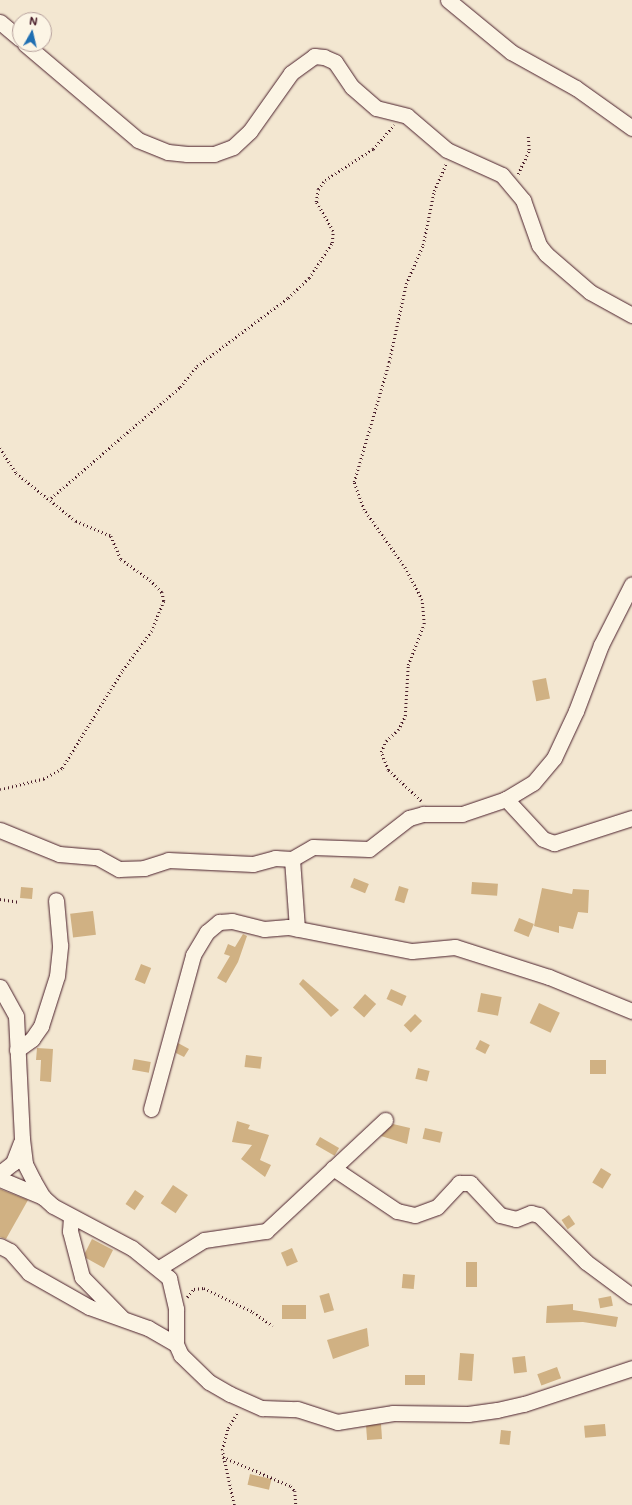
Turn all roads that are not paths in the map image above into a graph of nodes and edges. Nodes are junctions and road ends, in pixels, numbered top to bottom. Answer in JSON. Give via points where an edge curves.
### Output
{"nodes":[{"id":1,"x":448,"y":0,"type":"edge"},
{"id":2,"x":0,"y":22,"type":"edge"},
{"id":3,"x":12,"y":32,"type":"edge"},
{"id":4,"x":35,"y":52,"type":"edge"},
{"id":5,"x":632,"y":128,"type":"edge"},
{"id":6,"x":632,"y":315,"type":"edge"},
{"id":7,"x":632,"y":584,"type":"edge"},
{"id":8,"x":506,"y":799,"type":"junction"},
{"id":9,"x":632,"y":818,"type":"edge"},
{"id":10,"x":0,"y":830,"type":"edge"},
{"id":11,"x":292,"y":859,"type":"junction"},
{"id":12,"x":56,"y":900,"type":"dead end"},
{"id":13,"x":297,"y":929,"type":"junction"},
{"id":14,"x":0,"y":987,"type":"edge"},
{"id":15,"x":632,"y":1011,"type":"edge"},
{"id":16,"x":18,"y":1050,"type":"junction"},
{"id":17,"x":151,"y":1109,"type":"dead end"},
{"id":18,"x":386,"y":1120,"type":"dead end"},
{"id":19,"x":22,"y":1139,"type":"junction"},
{"id":20,"x":333,"y":1168,"type":"junction"},
{"id":21,"x":0,"y":1173,"type":"edge"},
{"id":22,"x":0,"y":1179,"type":"edge"},
{"id":23,"x":43,"y":1197,"type":"junction"},
{"id":24,"x":71,"y":1217,"type":"junction"},
{"id":25,"x":0,"y":1246,"type":"edge"},
{"id":26,"x":159,"y":1268,"type":"junction"},
{"id":27,"x":632,"y":1296,"type":"edge"},
{"id":28,"x":128,"y":1323,"type":"junction"},
{"id":29,"x":176,"y":1344,"type":"junction"},
{"id":30,"x":632,"y":1368,"type":"edge"}],
"edges":[{"from":1,"to":5,"type":"street","via":[[511,52],[576,88]]},
{"from":2,"to":3,"type":"street"},
{"from":4,"to":6,"type":"street","via":[[138,140],[168,152],[214,154],[233,147],[250,131],[291,73],[314,56],[335,62],[352,87],[376,108],[412,120],[454,153],[502,176],[514,187],[528,212],[539,245],[546,254],[590,292]]},
{"from":7,"to":8,"type":"street","via":[[601,645],[576,711],[554,758],[533,783]]},
{"from":8,"to":9,"type":"street","via":[[543,839],[554,844]]},
{"from":8,"to":11,"type":"street","via":[[462,814],[424,814],[401,821],[369,849],[313,847]]},
{"from":10,"to":11,"type":"street","via":[[59,854],[97,857],[119,870],[144,868],[168,860],[253,864],[275,858]]},
{"from":11,"to":13,"type":"street"},
{"from":12,"to":16,"type":"street","via":[[60,945],[57,976],[41,1026],[32,1039]]},
{"from":13,"to":15,"type":"street","via":[[412,951],[454,948],[549,977]]},
{"from":13,"to":17,"type":"street","via":[[264,929],[225,921],[207,932],[199,942],[188,969]]},
{"from":14,"to":16,"type":"street","via":[[16,1016]]},
{"from":16,"to":19,"type":"street"},
{"from":18,"to":20,"type":"street"},
{"from":19,"to":21,"type":"street","via":[[13,1163]]},
{"from":19,"to":23,"type":"street","via":[[25,1164]]},
{"from":20,"to":26,"type":"street","via":[[266,1231],[204,1240]]},
{"from":20,"to":27,"type":"street","via":[[397,1211],[414,1215],[436,1206],[459,1183],[470,1183],[500,1215],[516,1219],[531,1213],[539,1215],[586,1262]]},
{"from":22,"to":23,"type":"street"},
{"from":23,"to":24,"type":"street"},
{"from":24,"to":26,"type":"street","via":[[132,1248]]},
{"from":24,"to":28,"type":"street","via":[[70,1231],[82,1277]]},
{"from":25,"to":28,"type":"street","via":[[10,1250],[34,1276],[89,1307]]},
{"from":26,"to":29,"type":"street","via":[[169,1278],[176,1309]]},
{"from":28,"to":29,"type":"street","via":[[159,1333]]},
{"from":29,"to":30,"type":"street","via":[[184,1359],[209,1382],[243,1400],[262,1408],[302,1410],[337,1422],[393,1413],[468,1414],[524,1404]]}]}
